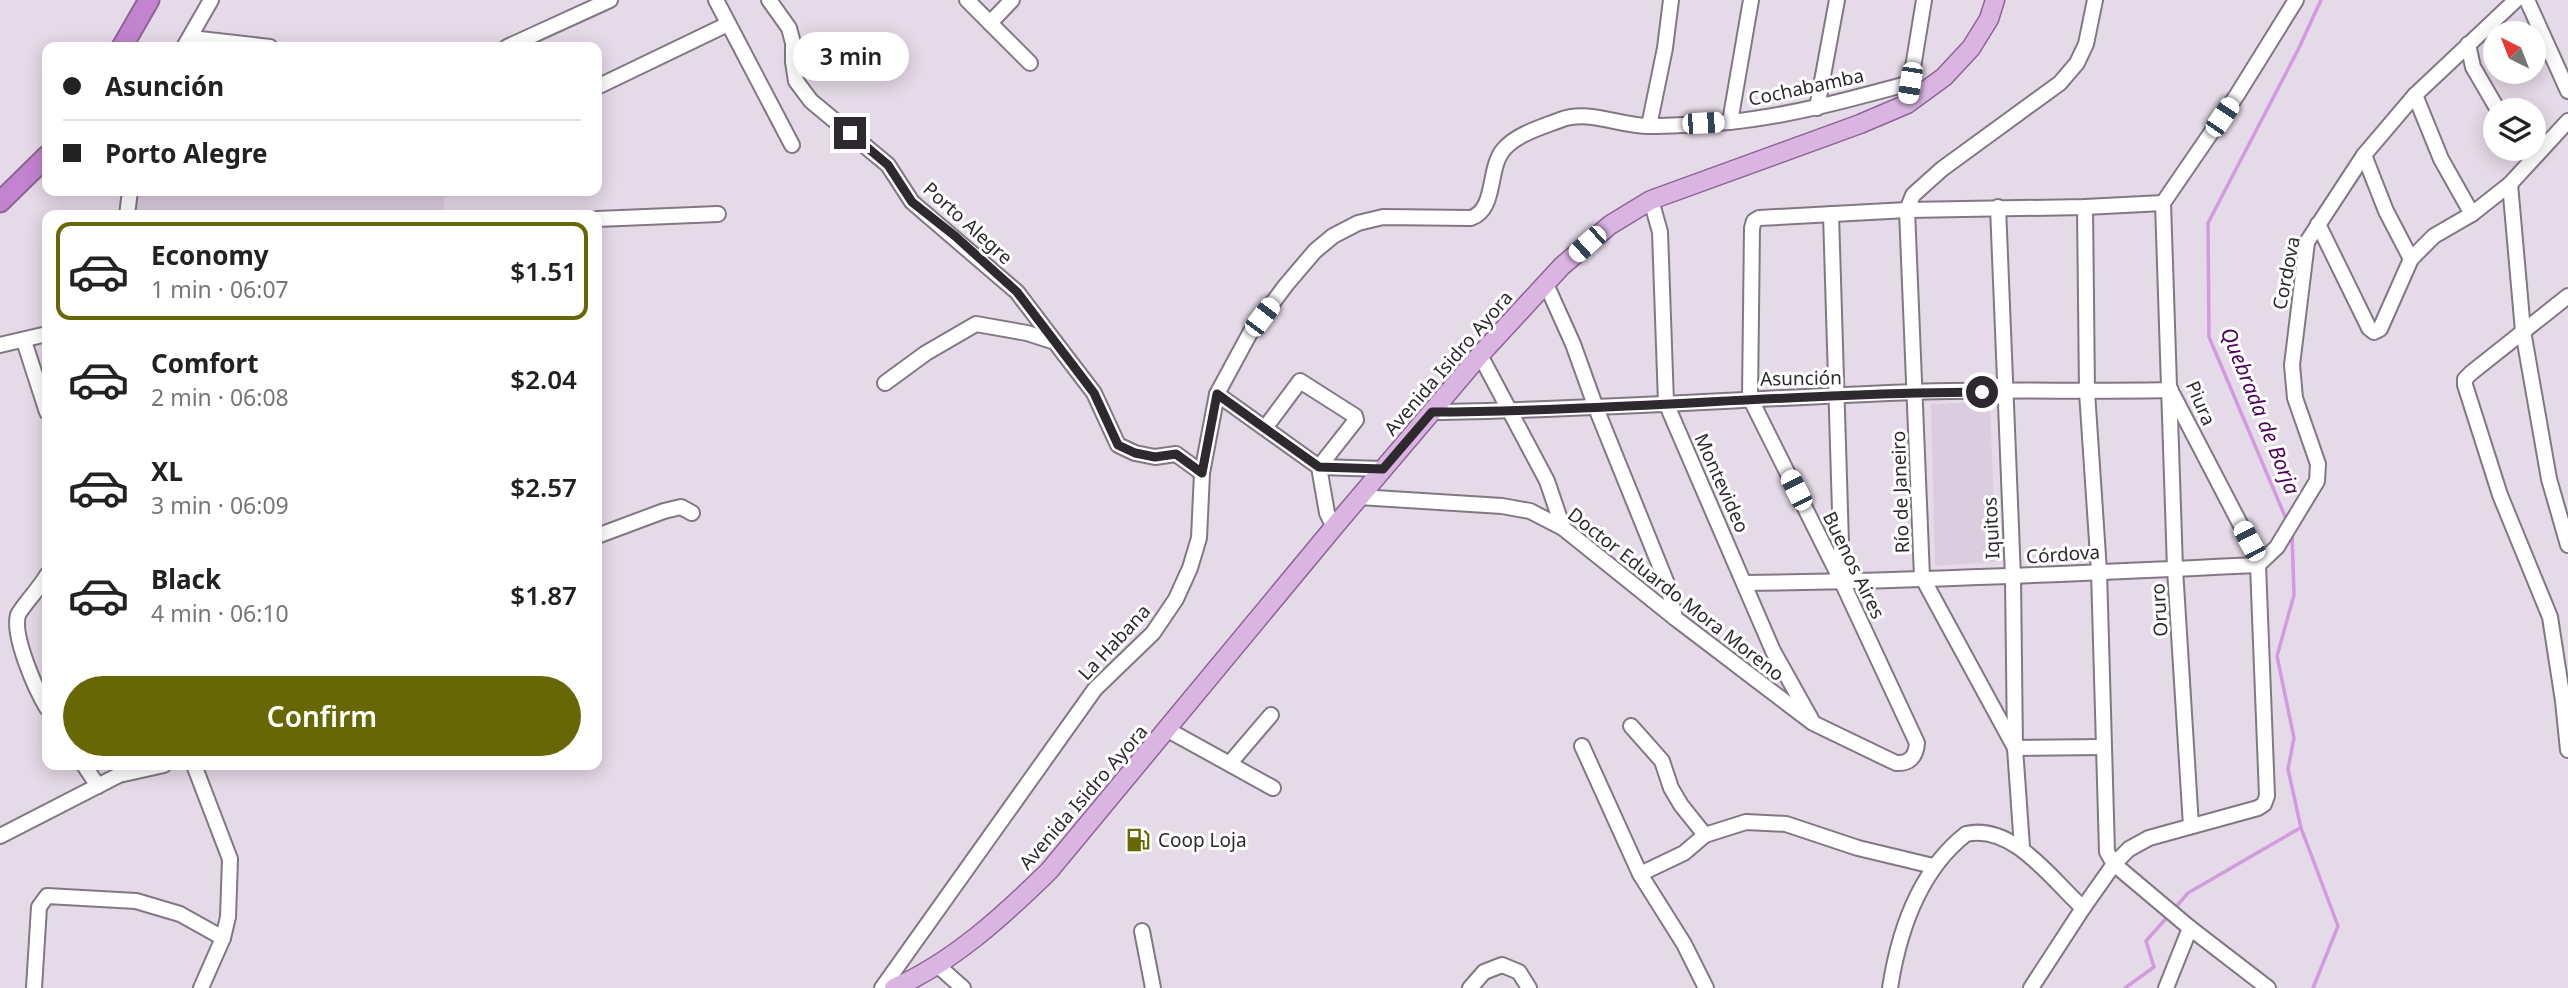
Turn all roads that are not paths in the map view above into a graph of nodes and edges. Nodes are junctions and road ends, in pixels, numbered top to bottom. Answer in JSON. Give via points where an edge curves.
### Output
{"nodes":[{"id":1,"x":149,"y":0,"type":"edge"},
{"id":2,"x":211,"y":0,"type":"edge"},
{"id":3,"x":610,"y":0,"type":"edge"},
{"id":4,"x":716,"y":0,"type":"edge"},
{"id":5,"x":769,"y":0,"type":"edge"},
{"id":6,"x":967,"y":0,"type":"edge"},
{"id":7,"x":1012,"y":0,"type":"edge"},
{"id":8,"x":1671,"y":0,"type":"edge"},
{"id":9,"x":1751,"y":0,"type":"edge"},
{"id":10,"x":1837,"y":0,"type":"edge"},
{"id":11,"x":1924,"y":0,"type":"edge"},
{"id":12,"x":1995,"y":0,"type":"edge"},
{"id":13,"x":2095,"y":0,"type":"edge"},
{"id":14,"x":2516,"y":0,"type":"edge"},
{"id":15,"x":2527,"y":0,"type":"edge"},
{"id":16,"x":2292,"y":3,"type":"edge"},
{"id":17,"x":990,"y":23,"type":"junction"},
{"id":18,"x":728,"y":24,"type":"junction"},
{"id":19,"x":125,"y":42,"type":"edge"},
{"id":20,"x":189,"y":42,"type":"edge"},
{"id":21,"x":518,"y":42,"type":"edge"},
{"id":22,"x":2468,"y":44,"type":"junction"},
{"id":23,"x":1031,"y":63,"type":"dead end"},
{"id":24,"x":1910,"y":83,"type":"junction"},
{"id":25,"x":602,"y":85,"type":"edge"},
{"id":26,"x":2568,"y":91,"type":"edge"},
{"id":27,"x":2415,"y":95,"type":"junction"},
{"id":28,"x":2491,"y":98,"type":"edge"},
{"id":29,"x":1907,"y":104,"type":"junction"},
{"id":30,"x":1817,"y":108,"type":"junction"},
{"id":31,"x":2568,"y":121,"type":"edge"},
{"id":32,"x":1730,"y":122,"type":"junction"},
{"id":33,"x":1649,"y":126,"type":"junction"},
{"id":34,"x":793,"y":145,"type":"dead end"},
{"id":35,"x":2364,"y":155,"type":"junction"},
{"id":36,"x":42,"y":161,"type":"edge"},
{"id":37,"x":2526,"y":161,"type":"edge"},
{"id":38,"x":2528,"y":164,"type":"junction"},
{"id":39,"x":2510,"y":184,"type":"junction"},
{"id":40,"x":1651,"y":200,"type":"junction"},
{"id":41,"x":0,"y":202,"type":"edge"},
{"id":42,"x":2163,"y":203,"type":"junction"},
{"id":43,"x":1998,"y":207,"type":"junction"},
{"id":44,"x":2085,"y":207,"type":"junction"},
{"id":45,"x":1907,"y":210,"type":"junction"},
{"id":46,"x":718,"y":214,"type":"dead end"},
{"id":47,"x":1831,"y":214,"type":"junction"},
{"id":48,"x":2472,"y":214,"type":"junction"},
{"id":49,"x":602,"y":219,"type":"edge"},
{"id":50,"x":2318,"y":223,"type":"junction"},
{"id":51,"x":2411,"y":259,"type":"junction"},
{"id":52,"x":1546,"y":284,"type":"junction"},
{"id":53,"x":1286,"y":285,"type":"joint"},
{"id":54,"x":2568,"y":296,"type":"edge"},
{"id":55,"x":2523,"y":331,"type":"junction"},
{"id":56,"x":42,"y":336,"type":"edge"},
{"id":57,"x":24,"y":341,"type":"junction"},
{"id":58,"x":1055,"y":342,"type":"junction"},
{"id":59,"x":0,"y":345,"type":"edge"},
{"id":60,"x":1480,"y":355,"type":"junction"},
{"id":61,"x":885,"y":383,"type":"dead end"},
{"id":62,"x":2171,"y":390,"type":"junction"},
{"id":63,"x":1916,"y":392,"type":"junction"},
{"id":64,"x":2004,"y":392,"type":"junction"},
{"id":65,"x":2087,"y":392,"type":"junction"},
{"id":66,"x":1217,"y":394,"type":"junction"},
{"id":67,"x":42,"y":397,"type":"edge"},
{"id":68,"x":1836,"y":397,"type":"junction"},
{"id":69,"x":1750,"y":398,"type":"junction"},
{"id":70,"x":1666,"y":403,"type":"junction"},
{"id":71,"x":1596,"y":408,"type":"junction"},
{"id":72,"x":1508,"y":411,"type":"junction"},
{"id":73,"x":1432,"y":412,"type":"junction"},
{"id":74,"x":1265,"y":428,"type":"junction"},
{"id":75,"x":1319,"y":467,"type":"junction"},
{"id":76,"x":1383,"y":469,"type":"junction"},
{"id":77,"x":1202,"y":473,"type":"junction"},
{"id":78,"x":1359,"y":498,"type":"junction"},
{"id":79,"x":692,"y":513,"type":"dead end"},
{"id":80,"x":1334,"y":527,"type":"junction"},
{"id":81,"x":1563,"y":528,"type":"junction"},
{"id":82,"x":602,"y":534,"type":"edge"},
{"id":83,"x":2568,"y":545,"type":"edge"},
{"id":84,"x":2258,"y":565,"type":"junction"},
{"id":85,"x":2175,"y":569,"type":"junction"},
{"id":86,"x":2099,"y":571,"type":"junction"},
{"id":87,"x":1922,"y":577,"type":"junction"},
{"id":88,"x":2013,"y":577,"type":"junction"},
{"id":89,"x":42,"y":582,"type":"edge"},
{"id":90,"x":1842,"y":582,"type":"junction"},
{"id":91,"x":1745,"y":583,"type":"junction"},
{"id":92,"x":1675,"y":618,"type":"junction"},
{"id":93,"x":42,"y":700,"type":"edge"},
{"id":94,"x":1271,"y":715,"type":"dead end"},
{"id":95,"x":1813,"y":723,"type":"junction"},
{"id":96,"x":1631,"y":726,"type":"dead end"},
{"id":97,"x":1168,"y":730,"type":"junction"},
{"id":98,"x":1581,"y":746,"type":"dead end"},
{"id":99,"x":2103,"y":747,"type":"junction"},
{"id":100,"x":2015,"y":748,"type":"junction"},
{"id":101,"x":2568,"y":750,"type":"edge"},
{"id":102,"x":1912,"y":759,"type":"joint"},
{"id":103,"x":1230,"y":764,"type":"junction"},
{"id":104,"x":87,"y":770,"type":"edge"},
{"id":105,"x":142,"y":770,"type":"edge"},
{"id":106,"x":196,"y":770,"type":"edge"},
{"id":107,"x":98,"y":786,"type":"junction"},
{"id":108,"x":1273,"y":788,"type":"dead end"},
{"id":109,"x":2192,"y":826,"type":"junction"},
{"id":110,"x":1705,"y":835,"type":"junction"},
{"id":111,"x":0,"y":836,"type":"edge"},
{"id":112,"x":2022,"y":847,"type":"junction"},
{"id":113,"x":2114,"y":864,"type":"junction"},
{"id":114,"x":1933,"y":866,"type":"junction"},
{"id":115,"x":1640,"y":874,"type":"junction"},
{"id":116,"x":2083,"y":908,"type":"junction"},
{"id":117,"x":2190,"y":928,"type":"junction"},
{"id":118,"x":1142,"y":930,"type":"dead end"},
{"id":119,"x":223,"y":938,"type":"junction"},
{"id":120,"x":936,"y":964,"type":"junction"},
{"id":121,"x":34,"y":988,"type":"edge"},
{"id":122,"x":201,"y":988,"type":"edge"},
{"id":123,"x":882,"y":988,"type":"edge"},
{"id":124,"x":894,"y":988,"type":"edge"},
{"id":125,"x":963,"y":988,"type":"edge"},
{"id":126,"x":1153,"y":988,"type":"edge"},
{"id":127,"x":1470,"y":988,"type":"edge"},
{"id":128,"x":1529,"y":988,"type":"edge"},
{"id":129,"x":1706,"y":988,"type":"edge"},
{"id":130,"x":1890,"y":988,"type":"edge"},
{"id":131,"x":2031,"y":988,"type":"edge"},
{"id":132,"x":2166,"y":988,"type":"edge"},
{"id":133,"x":2268,"y":988,"type":"edge"}],
"edges":[{"from":1,"to":19,"type":"highway"},
{"from":2,"to":20,"type":"street"},
{"from":3,"to":21,"type":"street"},
{"from":4,"to":18,"type":"street"},
{"from":5,"to":58,"type":"street","name":"Porto Alegre","via":[[789,28],[796,81],[811,101],[888,165],[912,202],[1017,292]]},
{"from":6,"to":17,"type":"street"},
{"from":7,"to":17,"type":"street"},
{"from":8,"to":33,"type":"street"},
{"from":9,"to":32,"type":"street"},
{"from":10,"to":30,"type":"street"},
{"from":11,"to":24,"type":"street"},
{"from":12,"to":29,"type":"main road","name":"Avenida Isidro Ayora","via":[[1971,48],[1944,77]]},
{"from":13,"to":45,"type":"street","via":[[2087,44],[2060,83],[1942,169],[1913,195]]},
{"from":14,"to":22,"type":"street","name":"Cordova"},
{"from":15,"to":26,"type":"street"},
{"from":16,"to":42,"type":"street","via":[[2237,95]]},
{"from":17,"to":23,"type":"street"},
{"from":18,"to":25,"type":"street"},
{"from":18,"to":34,"type":"street"},
{"from":22,"to":27,"type":"street","name":"Cordova"},
{"from":22,"to":28,"type":"street","via":[[2473,67]]},
{"from":24,"to":29,"type":"street"},
{"from":24,"to":30,"type":"street","name":"Cochabamba"},
{"from":27,"to":35,"type":"street","name":"Cordova"},
{"from":27,"to":48,"type":"street","via":[[2441,159]]},
{"from":29,"to":40,"type":"main road","name":"Avenida Isidro Ayora"},
{"from":30,"to":32,"type":"street","name":"Cochabamba"},
{"from":31,"to":38,"type":"street"},
{"from":32,"to":33,"type":"street","name":"Cochabamba"},
{"from":33,"to":53,"type":"street","name":"Cochabamba","via":[[1575,116],[1523,136],[1503,149],[1485,206],[1476,216],[1383,216],[1358,223],[1315,251]]},
{"from":35,"to":50,"type":"street","name":"Cordova"},
{"from":35,"to":51,"type":"street"},
{"from":36,"to":41,"type":"highway"},
{"from":37,"to":38,"type":"street"},
{"from":38,"to":39,"type":"street"},
{"from":39,"to":48,"type":"street"},
{"from":39,"to":55,"type":"street"},
{"from":40,"to":52,"type":"main road","name":"Avenida Isidro Ayora","via":[[1610,225]]},
{"from":40,"to":70,"type":"street","name":"Montevideo","via":[[1660,232]]},
{"from":42,"to":44,"type":"street"},
{"from":42,"to":62,"type":"street","name":"Piura"},
{"from":43,"to":44,"type":"street"},
{"from":43,"to":45,"type":"street"},
{"from":43,"to":64,"type":"street","name":"Iquitos"},
{"from":44,"to":65,"type":"street"},
{"from":45,"to":47,"type":"street"},
{"from":45,"to":63,"type":"street","name":"Río de Janeiro"},
{"from":46,"to":49,"type":"street"},
{"from":47,"to":68,"type":"street"},
{"from":47,"to":69,"type":"street","name":"Buenos Aires","via":[[1754,221]]},
{"from":48,"to":51,"type":"street","via":[[2434,236]]},
{"from":50,"to":51,"type":"street","via":[[2368,328],[2374,332],[2380,329]]},
{"from":50,"to":84,"type":"street","name":"Cordova","via":[[2307,242],[2302,268],[2292,365],[2295,398],[2318,464],[2317,481],[2277,547]]},
{"from":52,"to":60,"type":"main road","name":"Avenida Isidro Ayora"},
{"from":52,"to":71,"type":"street"},
{"from":53,"to":66,"type":"street","name":"La Habana","via":[[1250,333]]},
{"from":54,"to":55,"type":"street"},
{"from":55,"to":83,"type":"street","via":[[2549,479]]},
{"from":55,"to":101,"type":"street","via":[[2465,379],[2465,385],[2500,495],[2550,617]]},
{"from":56,"to":57,"type":"street"},
{"from":57,"to":59,"type":"street"},
{"from":57,"to":67,"type":"street"},
{"from":58,"to":61,"type":"street","via":[[976,324]]},
{"from":58,"to":77,"type":"street","name":"Porto Alegre","via":[[1094,393],[1118,445],[1155,457],[1176,454]]},
{"from":60,"to":72,"type":"street"},
{"from":60,"to":73,"type":"main road","name":"Avenida Isidro Ayora"},
{"from":62,"to":65,"type":"street","name":"Asunción"},
{"from":62,"to":84,"type":"street","name":"Piura"},
{"from":62,"to":85,"type":"street","name":"Oruro"},
{"from":63,"to":64,"type":"street","name":"Asunción"},
{"from":63,"to":68,"type":"street","name":"Asunción"},
{"from":63,"to":87,"type":"street","name":"Río de Janeiro"},
{"from":64,"to":65,"type":"street","name":"Asunción"},
{"from":64,"to":88,"type":"street","name":"Iquitos"},
{"from":65,"to":86,"type":"street"},
{"from":66,"to":74,"type":"street"},
{"from":66,"to":77,"type":"street","name":"La Habana"},
{"from":68,"to":69,"type":"street","name":"Asunción"},
{"from":68,"to":90,"type":"street"},
{"from":69,"to":70,"type":"street","name":"Asunción"},
{"from":69,"to":90,"type":"street","name":"Buenos Aires"},
{"from":70,"to":71,"type":"street","name":"Asunción"},
{"from":70,"to":91,"type":"street","name":"Montevideo"},
{"from":71,"to":72,"type":"street","name":"Asunción"},
{"from":71,"to":92,"type":"street","via":[[1668,586]]},
{"from":72,"to":73,"type":"street","name":"Asunción"},
{"from":72,"to":81,"type":"street","via":[[1547,481]]},
{"from":73,"to":76,"type":"main road","name":"Avenida Isidro Ayora"},
{"from":74,"to":75,"type":"street"},
{"from":74,"to":75,"type":"street","via":[[1300,380],[1355,416]]},
{"from":75,"to":76,"type":"street"},
{"from":75,"to":80,"type":"street"},
{"from":76,"to":78,"type":"main road","name":"Avenida Isidro Ayora"},
{"from":77,"to":123,"type":"street","name":"La Habana","via":[[1199,538],[1176,598],[1153,633],[1096,689]]},
{"from":78,"to":80,"type":"main road","name":"Avenida Isidro Ayora"},
{"from":78,"to":81,"type":"street","name":"Doctor Eduardo Mora Moreno","via":[[1502,506],[1530,511]]},
{"from":79,"to":82,"type":"street","via":[[681,508],[664,511]]},
{"from":80,"to":97,"type":"main road","name":"Avenida Isidro Ayora"},
{"from":81,"to":92,"type":"street","name":"Doctor Eduardo Mora Moreno"},
{"from":84,"to":85,"type":"street","name":"Córdova"},
{"from":84,"to":109,"type":"street","name":"Piura","via":[[2267,796],[2258,808]]},
{"from":85,"to":86,"type":"street","name":"Córdova"},
{"from":85,"to":109,"type":"street","name":"Oruro"},
{"from":86,"to":88,"type":"street","name":"Córdova"},
{"from":86,"to":99,"type":"street"},
{"from":87,"to":88,"type":"street","name":"Córdova"},
{"from":87,"to":90,"type":"street","name":"Córdova"},
{"from":87,"to":100,"type":"street","name":"Río de Janeiro"},
{"from":88,"to":100,"type":"street","name":"Iquitos"},
{"from":89,"to":93,"type":"street","via":[[18,615],[20,644]]},
{"from":90,"to":91,"type":"street","name":"Córdova"},
{"from":90,"to":102,"type":"street","name":"Buenos Aires","via":[[1917,743]]},
{"from":91,"to":95,"type":"street","name":"Montevideo","via":[[1773,651]]},
{"from":92,"to":95,"type":"street","name":"Doctor Eduardo Mora Moreno"},
{"from":94,"to":103,"type":"street"},
{"from":95,"to":102,"type":"street","name":"Doctor Eduardo Mora Moreno","via":[[1896,763]]},
{"from":96,"to":110,"type":"street","via":[[1662,761],[1671,788]]},
{"from":97,"to":103,"type":"street"},
{"from":97,"to":120,"type":"main road","name":"Avenida Isidro Ayora","via":[[1049,871],[980,933]]},
{"from":98,"to":115,"type":"street"},
{"from":99,"to":100,"type":"street"},
{"from":99,"to":113,"type":"street","via":[[2105,835]]},
{"from":100,"to":112,"type":"street","name":"Iquitos"},
{"from":103,"to":108,"type":"street"},
{"from":104,"to":107,"type":"street"},
{"from":105,"to":107,"type":"street"},
{"from":106,"to":119,"type":"street","via":[[230,859]]},
{"from":107,"to":111,"type":"street"},
{"from":109,"to":113,"type":"street","via":[[2149,838]]},
{"from":110,"to":114,"type":"street","via":[[1746,822],[1786,824]]},
{"from":110,"to":115,"type":"street","via":[[1684,853]]},
{"from":112,"to":114,"type":"street","via":[[1997,835],[1973,832],[1957,841]]},
{"from":112,"to":116,"type":"street"},
{"from":113,"to":116,"type":"street"},
{"from":113,"to":117,"type":"street"},
{"from":114,"to":130,"type":"street","via":[[1910,911]]},
{"from":115,"to":129,"type":"street"},
{"from":116,"to":131,"type":"street"},
{"from":117,"to":132,"type":"street"},
{"from":117,"to":133,"type":"street"},
{"from":118,"to":126,"type":"street"},
{"from":119,"to":121,"type":"street","via":[[180,914],[136,901],[47,896],[38,907]]},
{"from":119,"to":122,"type":"street"},
{"from":120,"to":124,"type":"main road","name":"Avenida Isidro Ayora"},
{"from":120,"to":125,"type":"street"},
{"from":127,"to":128,"type":"street","via":[[1484,972],[1502,965],[1519,972]]}]}
